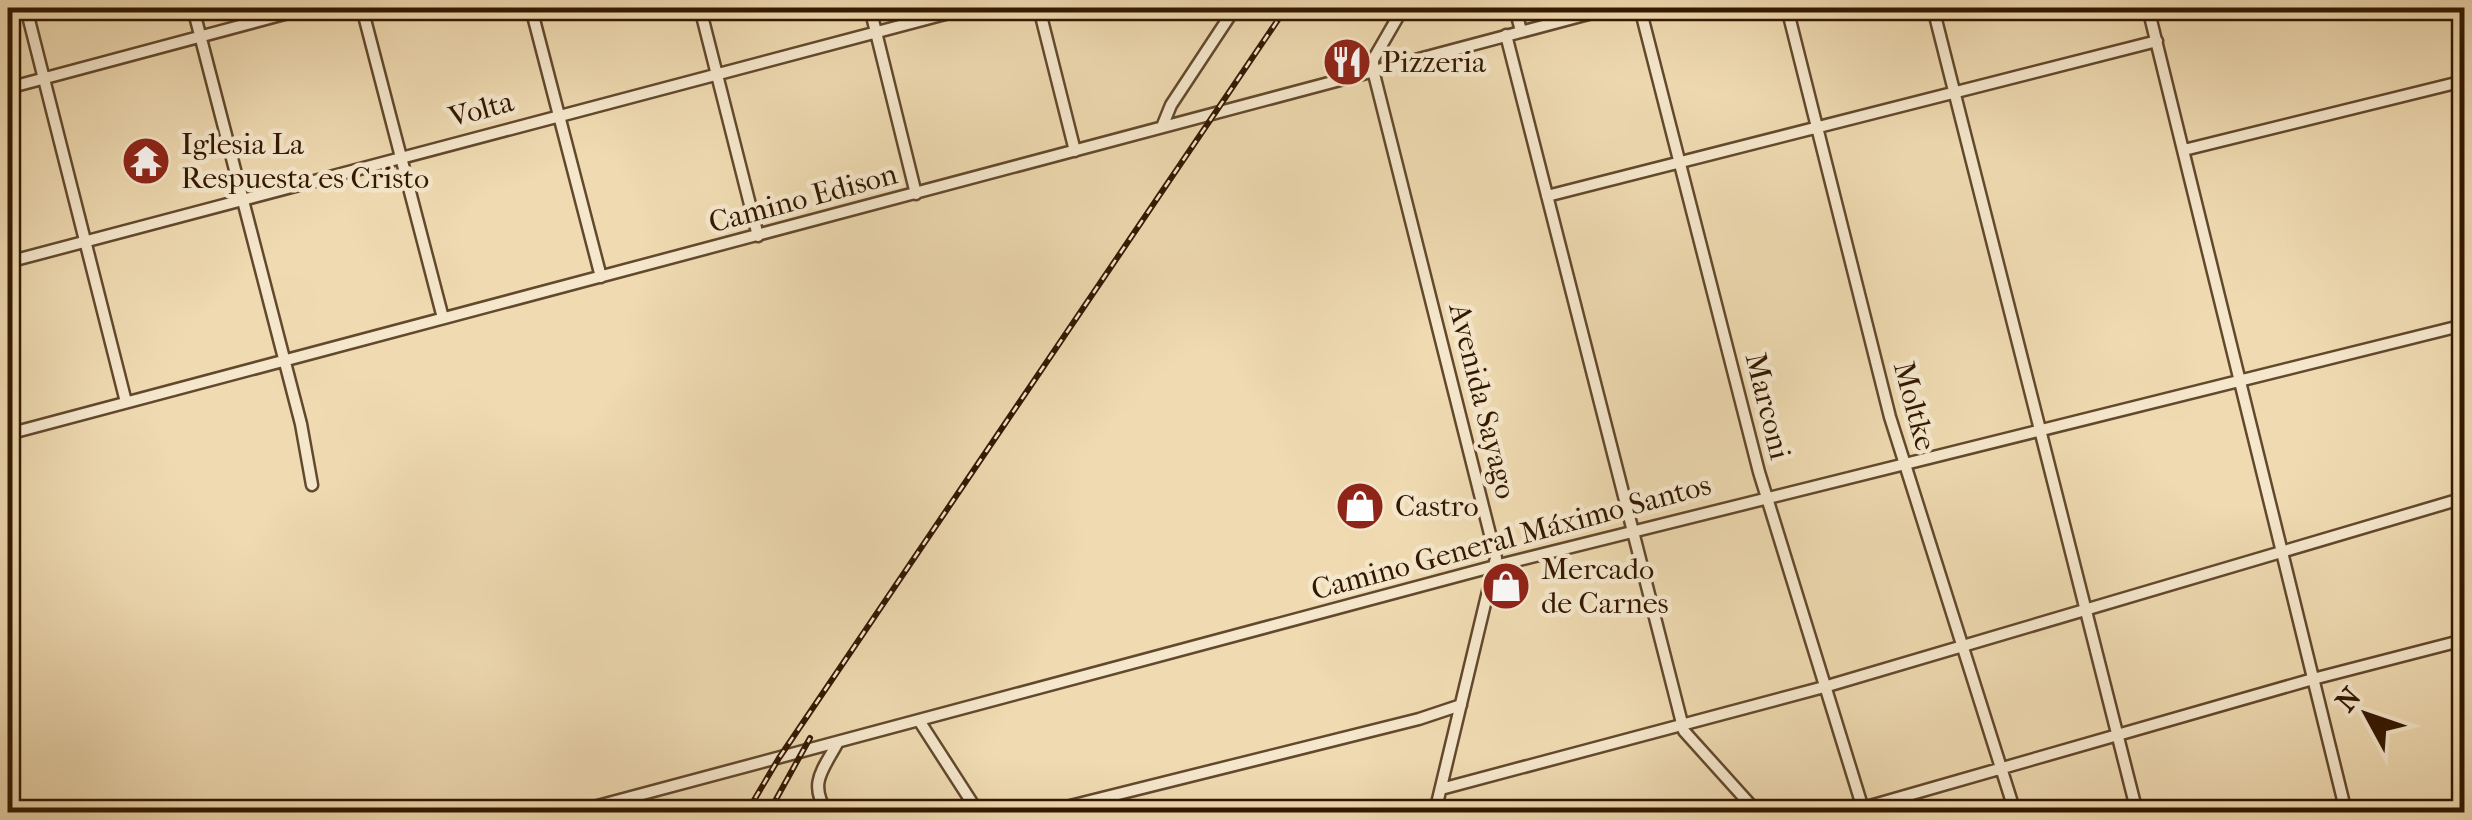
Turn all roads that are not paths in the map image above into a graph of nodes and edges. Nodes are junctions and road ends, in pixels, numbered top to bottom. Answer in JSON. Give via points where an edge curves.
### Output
{"nodes":[{"id":1,"x":26,"y":8,"type":"edge"},
{"id":2,"x":192,"y":8,"type":"edge"},
{"id":3,"x":308,"y":8,"type":"edge"},
{"id":4,"x":362,"y":8,"type":"edge"},
{"id":5,"x":531,"y":8,"type":"edge"},
{"id":6,"x":700,"y":8,"type":"edge"},
{"id":7,"x":870,"y":8,"type":"edge"},
{"id":8,"x":968,"y":8,"type":"edge"},
{"id":9,"x":1039,"y":8,"type":"edge"},
{"id":10,"x":1235,"y":8,"type":"edge"},
{"id":11,"x":1403,"y":8,"type":"edge"},
{"id":12,"x":1515,"y":8,"type":"edge"},
{"id":13,"x":1610,"y":8,"type":"edge"},
{"id":14,"x":1640,"y":8,"type":"edge"},
{"id":15,"x":1787,"y":8,"type":"edge"},
{"id":16,"x":1933,"y":8,"type":"edge"},
{"id":17,"x":2148,"y":8,"type":"edge"},
{"id":18,"x":1522,"y":31,"type":"junction"},
{"id":19,"x":876,"y":32,"type":"junction"},
{"id":20,"x":200,"y":36,"type":"junction"},
{"id":21,"x":1506,"y":36,"type":"junction"},
{"id":22,"x":2157,"y":41,"type":"junction"},
{"id":23,"x":1373,"y":70,"type":"junction"},
{"id":24,"x":717,"y":73,"type":"junction"},
{"id":25,"x":44,"y":78,"type":"junction"},
{"id":26,"x":2462,"y":81,"type":"edge"},
{"id":27,"x":8,"y":88,"type":"edge"},
{"id":28,"x":1955,"y":92,"type":"junction"},
{"id":29,"x":2464,"y":100,"type":"edge"},
{"id":30,"x":560,"y":114,"type":"junction"},
{"id":31,"x":1818,"y":126,"type":"junction"},
{"id":32,"x":1162,"y":127,"type":"junction"},
{"id":33,"x":2184,"y":150,"type":"junction"},
{"id":34,"x":1075,"y":151,"type":"junction"},
{"id":35,"x":402,"y":155,"type":"junction"},
{"id":36,"x":1680,"y":162,"type":"junction"},
{"id":37,"x":916,"y":194,"type":"junction"},
{"id":38,"x":1547,"y":196,"type":"junction"},
{"id":39,"x":242,"y":199,"type":"junction"},
{"id":40,"x":758,"y":236,"type":"junction"},
{"id":41,"x":87,"y":241,"type":"junction"},
{"id":42,"x":8,"y":262,"type":"edge"},
{"id":43,"x":601,"y":277,"type":"junction"},
{"id":44,"x":443,"y":318,"type":"junction"},
{"id":45,"x":2464,"y":325,"type":"edge"},
{"id":46,"x":285,"y":360,"type":"junction"},
{"id":47,"x":2240,"y":382,"type":"junction"},
{"id":48,"x":126,"y":402,"type":"junction"},
{"id":49,"x":2039,"y":429,"type":"junction"},
{"id":50,"x":8,"y":434,"type":"edge"},
{"id":51,"x":1904,"y":462,"type":"junction"},
{"id":52,"x":312,"y":485,"type":"dead end"},
{"id":53,"x":1766,"y":496,"type":"junction"},
{"id":54,"x":2464,"y":498,"type":"edge"},
{"id":55,"x":1633,"y":530,"type":"junction"},
{"id":56,"x":2282,"y":553,"type":"junction"},
{"id":57,"x":1495,"y":566,"type":"junction"},
{"id":58,"x":2087,"y":611,"type":"junction"},
{"id":59,"x":2464,"y":640,"type":"edge"},
{"id":60,"x":1962,"y":646,"type":"junction"},
{"id":61,"x":2313,"y":679,"type":"junction"},
{"id":62,"x":1824,"y":687,"type":"junction"},
{"id":63,"x":1461,"y":706,"type":"junction"},
{"id":64,"x":920,"y":722,"type":"junction"},
{"id":65,"x":1682,"y":724,"type":"junction"},
{"id":66,"x":2117,"y":736,"type":"junction"},
{"id":67,"x":838,"y":742,"type":"junction"},
{"id":68,"x":2001,"y":768,"type":"junction"},
{"id":69,"x":1441,"y":789,"type":"junction"},
{"id":70,"x":8,"y":800,"type":"edge"},
{"id":71,"x":1864,"y":811,"type":"edge"},
{"id":72,"x":26,"y":812,"type":"edge"},
{"id":73,"x":575,"y":812,"type":"edge"},
{"id":74,"x":827,"y":812,"type":"edge"},
{"id":75,"x":978,"y":812,"type":"edge"},
{"id":76,"x":1046,"y":812,"type":"edge"},
{"id":77,"x":1435,"y":812,"type":"edge"},
{"id":78,"x":1757,"y":812,"type":"edge"},
{"id":79,"x":1850,"y":812,"type":"edge"},
{"id":80,"x":2014,"y":812,"type":"edge"},
{"id":81,"x":2136,"y":812,"type":"edge"},
{"id":82,"x":2346,"y":812,"type":"edge"}],
"edges":[{"from":1,"to":25,"type":"street"},
{"from":2,"to":20,"type":"street"},
{"from":3,"to":20,"type":"street"},
{"from":4,"to":35,"type":"street"},
{"from":5,"to":30,"type":"street"},
{"from":6,"to":24,"type":"street"},
{"from":7,"to":19,"type":"street"},
{"from":8,"to":19,"type":"street","name":"Volta"},
{"from":9,"to":34,"type":"street"},
{"from":10,"to":32,"type":"street"},
{"from":11,"to":23,"type":"street"},
{"from":12,"to":18,"type":"street"},
{"from":13,"to":18,"type":"street","name":"Camino Edison"},
{"from":14,"to":36,"type":"street","name":"Marconi"},
{"from":15,"to":31,"type":"street","name":"Moltke"},
{"from":16,"to":28,"type":"street"},
{"from":17,"to":22,"type":"street"},
{"from":18,"to":21,"type":"street","name":"Camino Edison"},
{"from":19,"to":24,"type":"street","name":"Volta"},
{"from":19,"to":37,"type":"street"},
{"from":20,"to":25,"type":"street"},
{"from":20,"to":39,"type":"street"},
{"from":21,"to":23,"type":"street","name":"Camino Edison"},
{"from":21,"to":38,"type":"street"},
{"from":22,"to":28,"type":"street"},
{"from":22,"to":33,"type":"street"},
{"from":23,"to":32,"type":"street","name":"Camino Edison"},
{"from":23,"to":57,"type":"street","name":"Avenida Sayago"},
{"from":24,"to":30,"type":"street","name":"Volta"},
{"from":24,"to":40,"type":"street"},
{"from":25,"to":27,"type":"street"},
{"from":25,"to":41,"type":"street"},
{"from":26,"to":29,"type":"street"},
{"from":26,"to":33,"type":"street"},
{"from":28,"to":31,"type":"street"},
{"from":28,"to":49,"type":"street"},
{"from":30,"to":35,"type":"street","name":"Volta"},
{"from":30,"to":43,"type":"street"},
{"from":31,"to":36,"type":"street"},
{"from":31,"to":51,"type":"street","name":"Moltke"},
{"from":32,"to":34,"type":"street","name":"Camino Edison"},
{"from":33,"to":47,"type":"street"},
{"from":34,"to":37,"type":"street","name":"Camino Edison"},
{"from":35,"to":39,"type":"street","name":"Volta"},
{"from":35,"to":44,"type":"street"},
{"from":36,"to":38,"type":"street"},
{"from":36,"to":53,"type":"street","name":"Marconi"},
{"from":37,"to":40,"type":"street","name":"Camino Edison"},
{"from":38,"to":55,"type":"street"},
{"from":39,"to":41,"type":"street","name":"Volta"},
{"from":39,"to":46,"type":"street"},
{"from":40,"to":43,"type":"street","name":"Camino Edison"},
{"from":41,"to":42,"type":"street","name":"Volta"},
{"from":41,"to":48,"type":"street"},
{"from":43,"to":44,"type":"street","name":"Camino Edison"},
{"from":44,"to":46,"type":"street","name":"Camino Edison"},
{"from":45,"to":47,"type":"street","name":"Camino General Máximo Santos"},
{"from":46,"to":48,"type":"street","name":"Camino Edison"},
{"from":46,"to":52,"type":"street"},
{"from":47,"to":49,"type":"street","name":"Camino General Máximo Santos"},
{"from":47,"to":56,"type":"street"},
{"from":48,"to":50,"type":"street","name":"Camino Edison"},
{"from":49,"to":51,"type":"street","name":"Camino General Máximo Santos"},
{"from":49,"to":58,"type":"street"},
{"from":51,"to":53,"type":"street","name":"Camino General Máximo Santos"},
{"from":51,"to":60,"type":"street","name":"Moltke"},
{"from":53,"to":55,"type":"street","name":"Camino General Máximo Santos"},
{"from":53,"to":62,"type":"street","name":"Marconi"},
{"from":54,"to":56,"type":"street"},
{"from":55,"to":57,"type":"street","name":"Camino General Máximo Santos"},
{"from":55,"to":65,"type":"street"},
{"from":56,"to":58,"type":"street"},
{"from":56,"to":61,"type":"street"},
{"from":57,"to":63,"type":"street","name":"Avenida Sayago"},
{"from":57,"to":64,"type":"street","name":"Camino General Máximo Santos"},
{"from":58,"to":60,"type":"street"},
{"from":58,"to":66,"type":"street"},
{"from":59,"to":61,"type":"street"},
{"from":60,"to":62,"type":"street"},
{"from":60,"to":68,"type":"street","name":"Moltke"},
{"from":61,"to":66,"type":"street"},
{"from":61,"to":82,"type":"street"},
{"from":62,"to":65,"type":"street"},
{"from":62,"to":71,"type":"street","name":"Marconi"},
{"from":63,"to":69,"type":"street","name":"Avenida Sayago"},
{"from":63,"to":76,"type":"street"},
{"from":64,"to":67,"type":"street","name":"Camino General Máximo Santos"},
{"from":64,"to":75,"type":"street"},
{"from":65,"to":69,"type":"street"},
{"from":65,"to":78,"type":"street"},
{"from":66,"to":68,"type":"street"},
{"from":66,"to":81,"type":"street"},
{"from":67,"to":73,"type":"street","name":"Camino General Máximo Santos"},
{"from":67,"to":74,"type":"street","via":[[816,786]]},
{"from":68,"to":71,"type":"street"},
{"from":68,"to":80,"type":"street","name":"Moltke"},
{"from":69,"to":77,"type":"street","name":"Avenida Sayago"},
{"from":70,"to":72,"type":"street"},
{"from":71,"to":79,"type":"street"}]}
